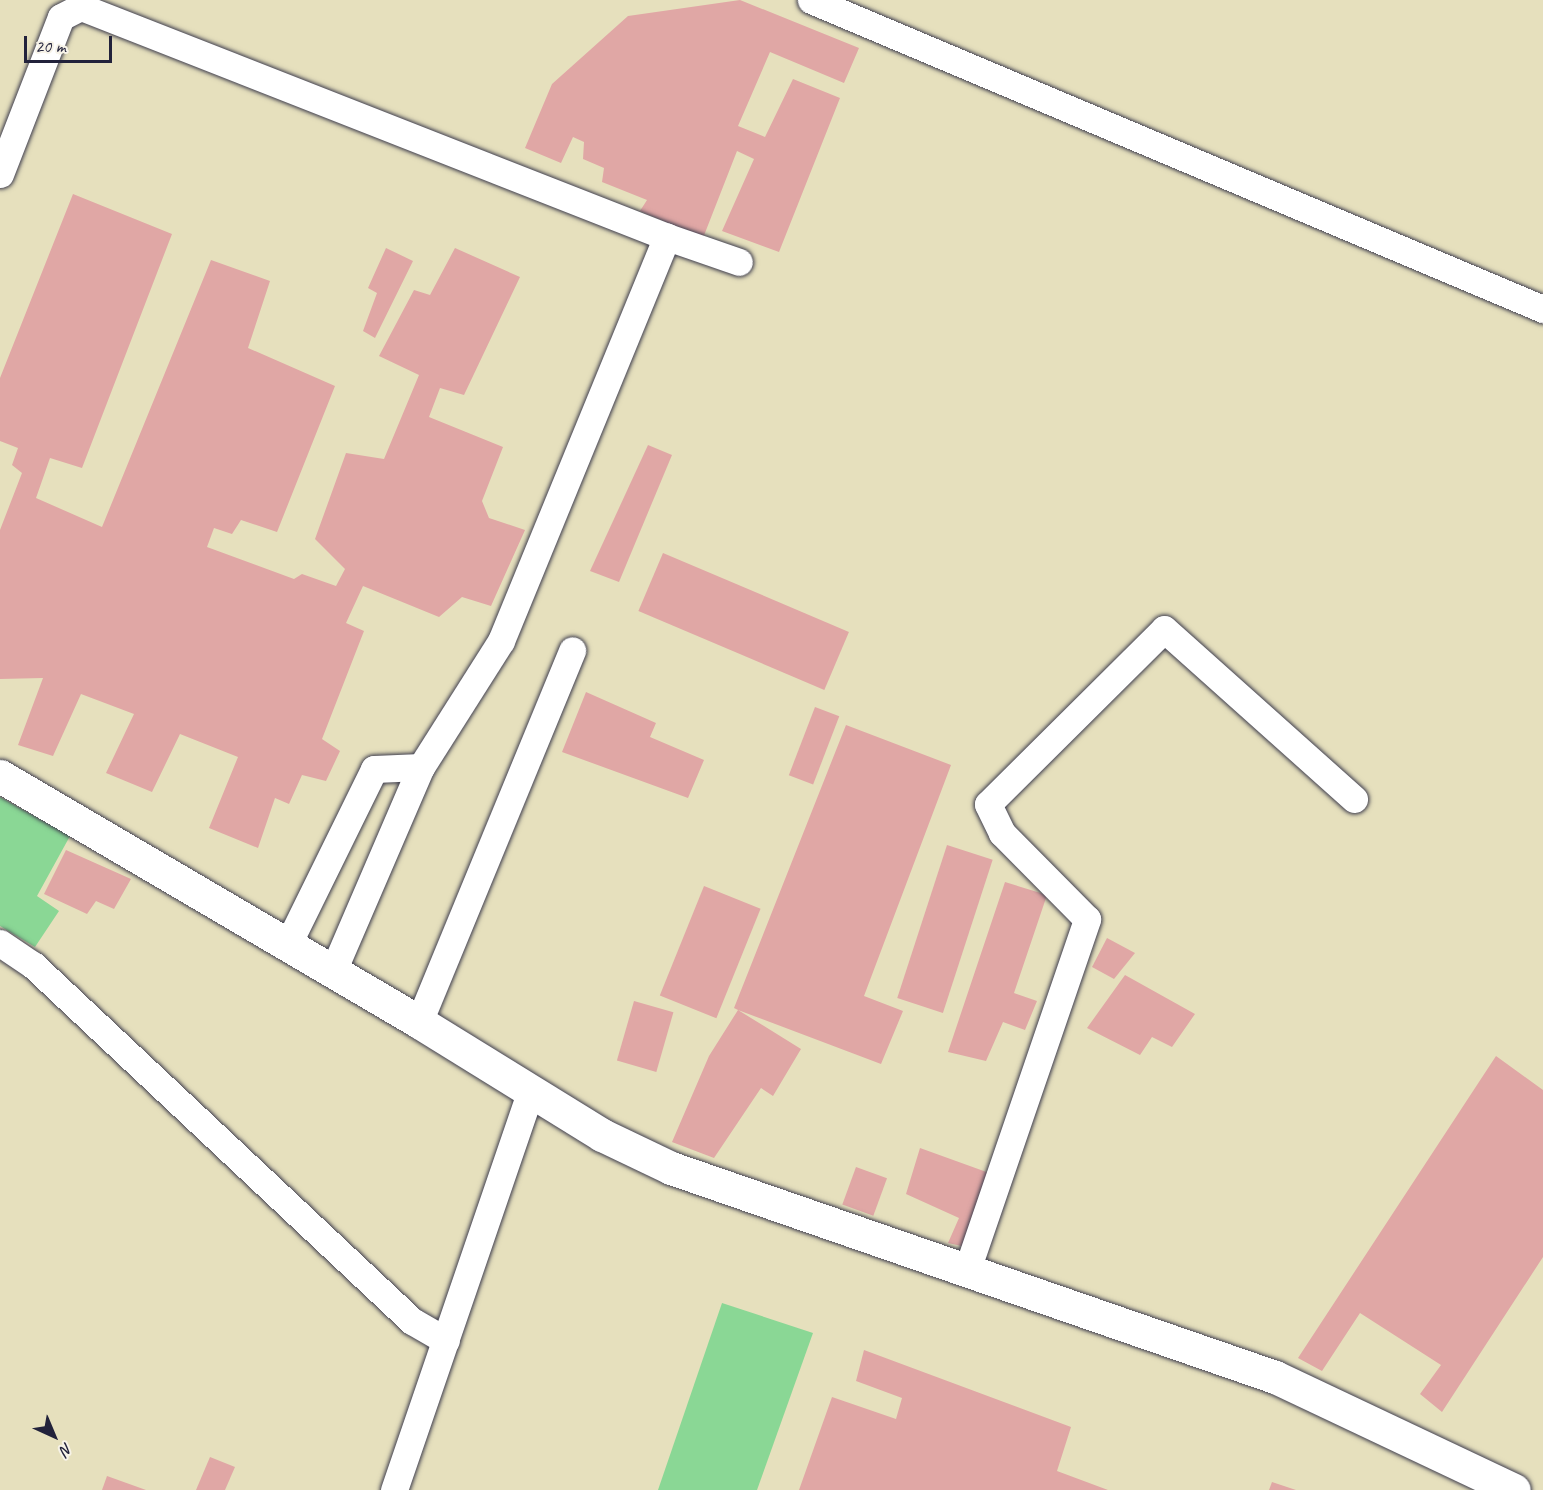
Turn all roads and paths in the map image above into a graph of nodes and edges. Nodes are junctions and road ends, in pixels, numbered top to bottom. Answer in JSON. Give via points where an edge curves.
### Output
{"nodes":[{"id":1,"x":811,"y":0,"type":"edge"},
{"id":2,"x":0,"y":174,"type":"edge"},
{"id":3,"x":667,"y":237,"type":"junction"},
{"id":4,"x":740,"y":262,"type":"dead end"},
{"id":5,"x":1543,"y":309,"type":"edge"},
{"id":6,"x":572,"y":650,"type":"dead end"},
{"id":7,"x":421,"y":767,"type":"junction"},
{"id":8,"x":0,"y":776,"type":"edge"},
{"id":9,"x":1354,"y":799,"type":"dead end"},
{"id":10,"x":0,"y":943,"type":"edge"},
{"id":11,"x":288,"y":944,"type":"junction"},
{"id":12,"x":333,"y":971,"type":"junction"},
{"id":13,"x":419,"y":1022,"type":"junction"},
{"id":14,"x":531,"y":1090,"type":"junction"},
{"id":15,"x":967,"y":1270,"type":"junction"},
{"id":16,"x":446,"y":1341,"type":"junction"},
{"id":17,"x":394,"y":1490,"type":"edge"},
{"id":18,"x":1514,"y":1490,"type":"edge"}],
"edges":[{"from":1,"to":5,"type":"street"},
{"from":2,"to":3,"type":"street","via":[[61,17],[81,7]]},
{"from":3,"to":4,"type":"street"},
{"from":3,"to":7,"type":"street","via":[[501,641]]},
{"from":6,"to":13,"type":"street"},
{"from":7,"to":11,"type":"street","via":[[374,769]]},
{"from":7,"to":12,"type":"street"},
{"from":8,"to":11,"type":"street"},
{"from":9,"to":15,"type":"street","via":[[1164,629],[988,804],[1002,833],[1088,920]]},
{"from":10,"to":16,"type":"street","via":[[33,964],[412,1321]]},
{"from":11,"to":12,"type":"street"},
{"from":12,"to":13,"type":"street"},
{"from":13,"to":14,"type":"street"},
{"from":14,"to":15,"type":"street","via":[[602,1136],[670,1168]]},
{"from":14,"to":16,"type":"street"},
{"from":15,"to":18,"type":"street","via":[[1275,1377]]},
{"from":16,"to":17,"type":"street"}]}
